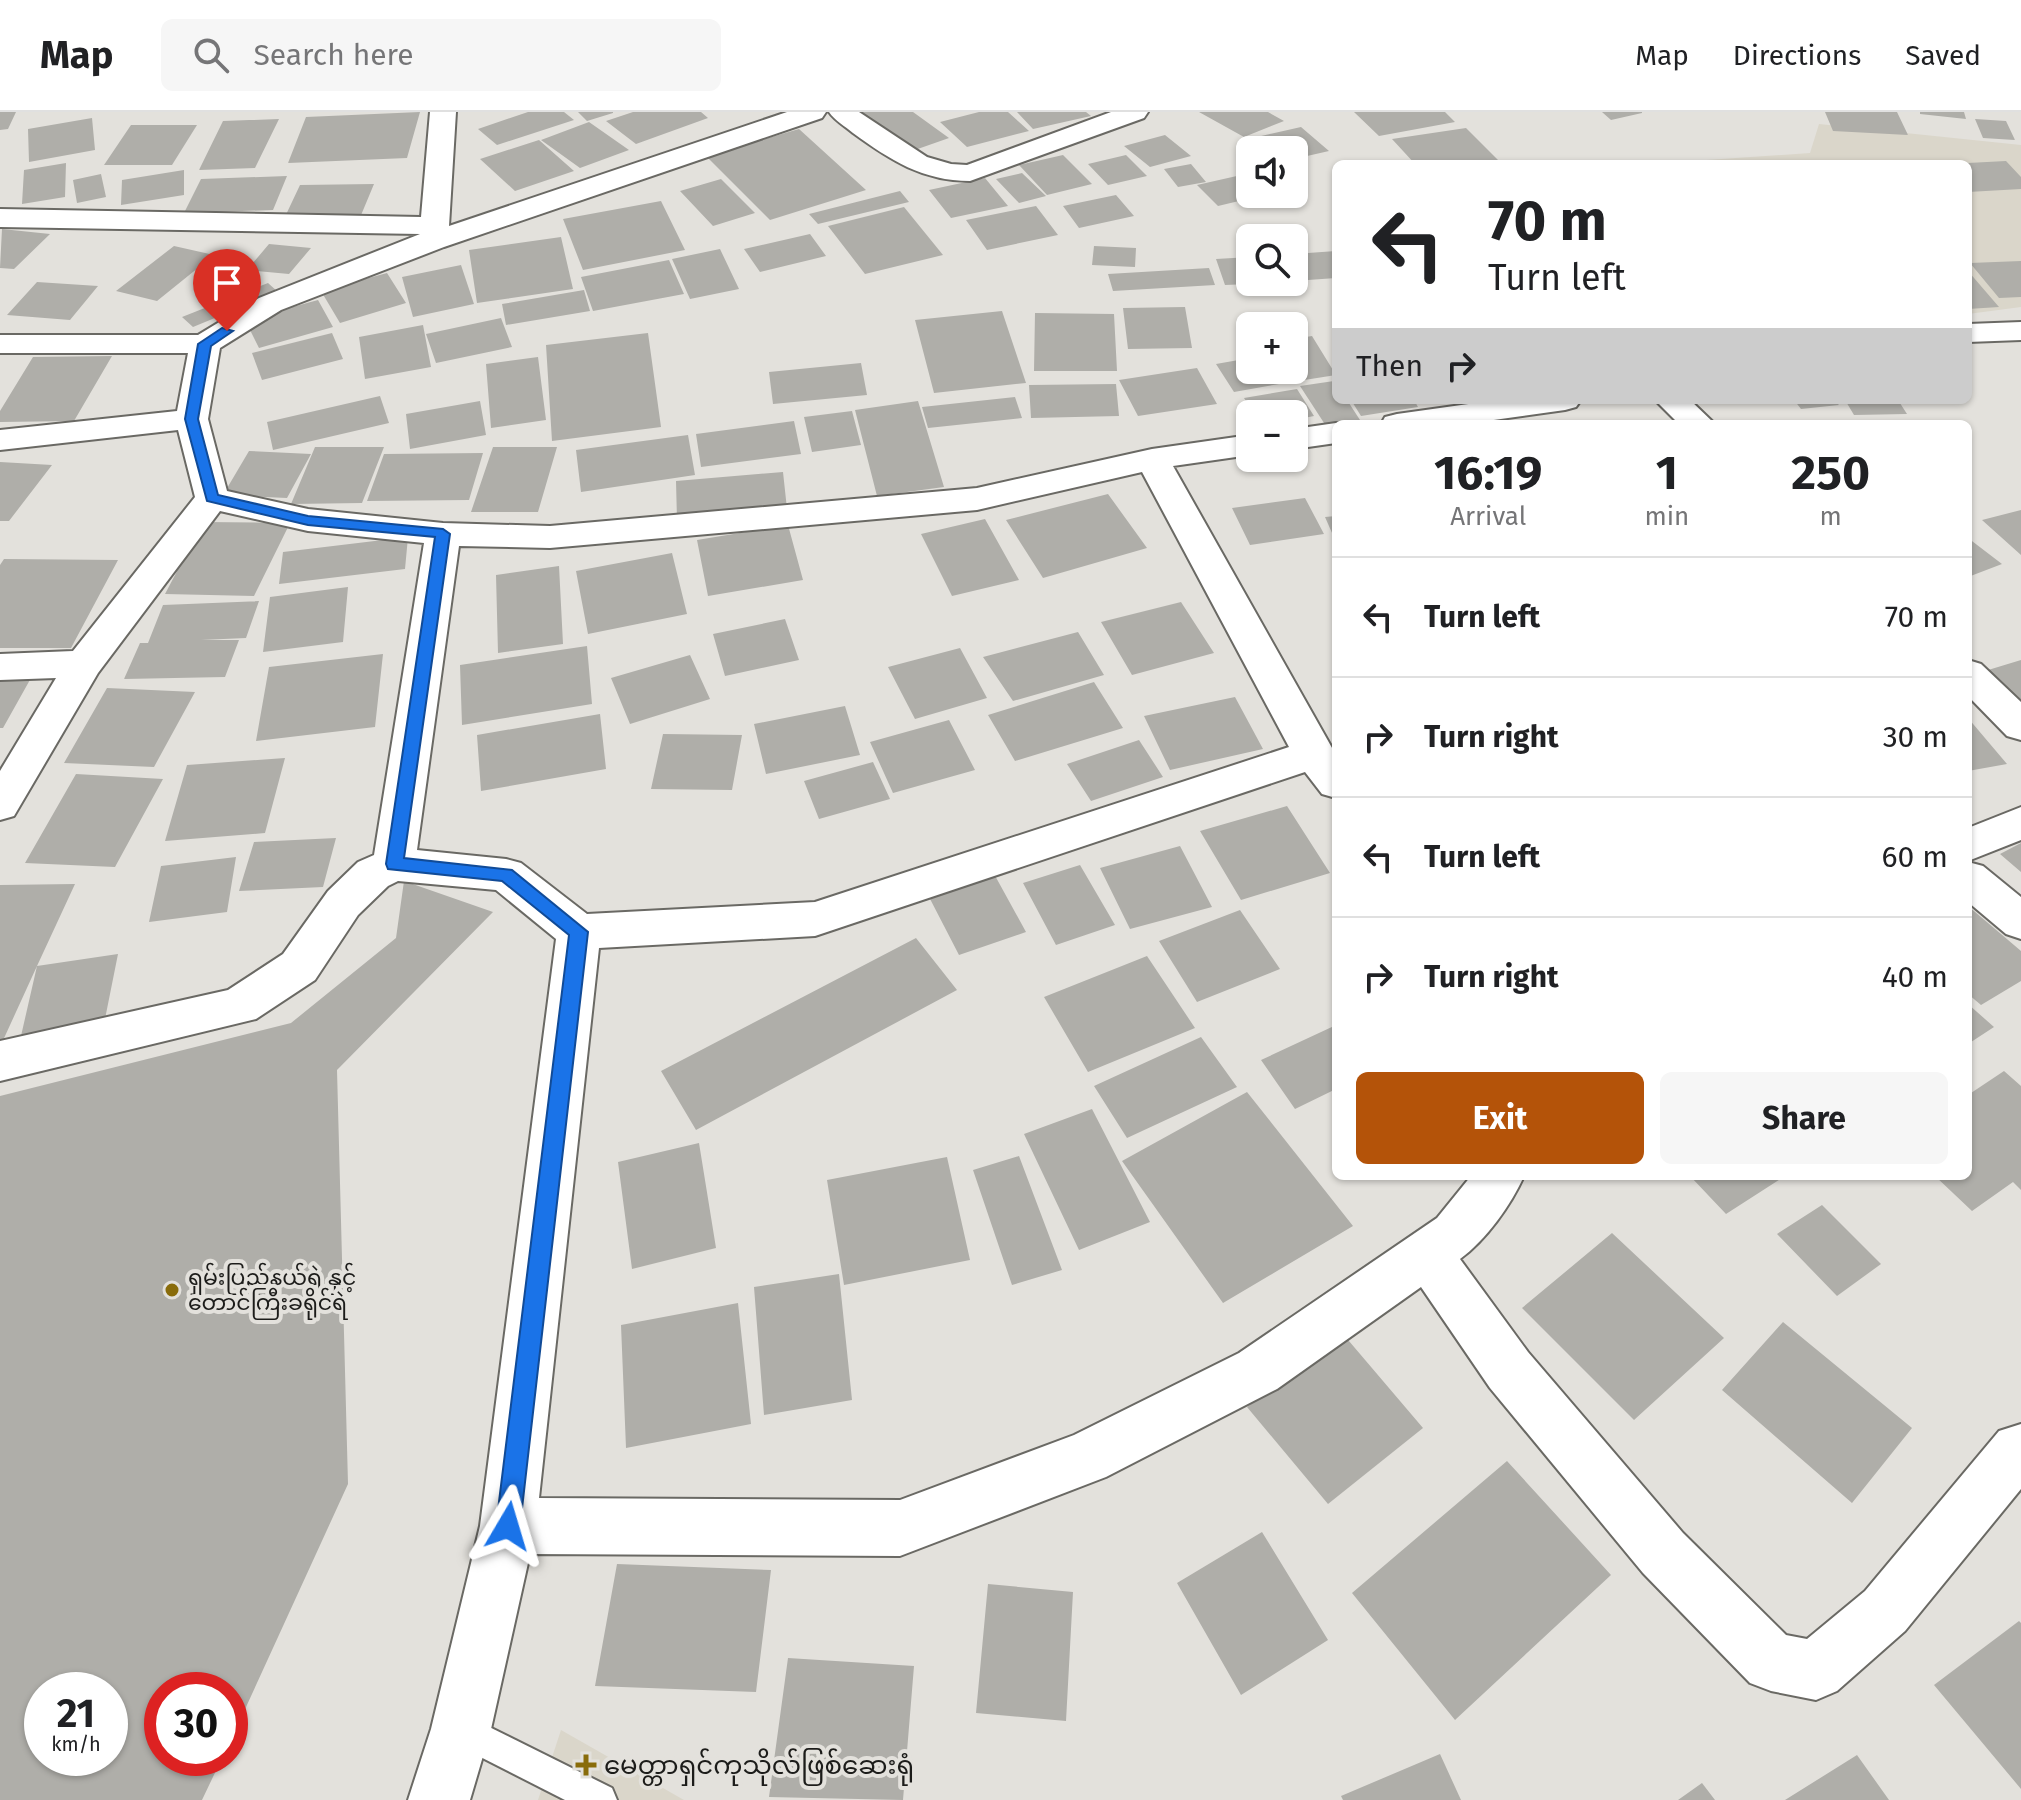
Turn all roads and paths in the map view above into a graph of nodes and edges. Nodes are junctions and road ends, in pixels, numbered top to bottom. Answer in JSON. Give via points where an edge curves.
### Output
{"nodes":[{"id":1,"x":443,"y":112,"type":"edge"},
{"id":2,"x":813,"y":112,"type":"edge"},
{"id":3,"x":842,"y":112,"type":"edge"},
{"id":4,"x":1135,"y":112,"type":"edge"},
{"id":5,"x":0,"y":218,"type":"edge"},
{"id":6,"x":435,"y":233,"type":"junction"},
{"id":7,"x":2021,"y":331,"type":"edge"},
{"id":8,"x":1972,"y":333,"type":"edge"},
{"id":9,"x":0,"y":344,"type":"edge"},
{"id":10,"x":205,"y":344,"type":"junction"},
{"id":11,"x":1537,"y":404,"type":"edge"},
{"id":12,"x":1676,"y":404,"type":"edge"},
{"id":13,"x":192,"y":419,"type":"junction"},
{"id":14,"x":1425,"y":420,"type":"edge"},
{"id":15,"x":1694,"y":420,"type":"edge"},
{"id":16,"x":1332,"y":434,"type":"edge"},
{"id":17,"x":1308,"y":437,"type":"edge"},
{"id":18,"x":0,"y":440,"type":"edge"},
{"id":19,"x":1236,"y":447,"type":"edge"},
{"id":20,"x":1152,"y":459,"type":"junction"},
{"id":21,"x":212,"y":498,"type":"junction"},
{"id":22,"x":443,"y":534,"type":"junction"},
{"id":23,"x":84,"y":664,"type":"junction"},
{"id":24,"x":0,"y":667,"type":"edge"},
{"id":25,"x":1972,"y":677,"type":"edge"},
{"id":26,"x":2021,"y":726,"type":"edge"},
{"id":27,"x":1324,"y":769,"type":"edge"},
{"id":28,"x":0,"y":805,"type":"edge"},
{"id":29,"x":2021,"y":823,"type":"edge"},
{"id":30,"x":1972,"y":843,"type":"edge"},
{"id":31,"x":394,"y":864,"type":"junction"},
{"id":32,"x":1972,"y":881,"type":"edge"},
{"id":33,"x":2021,"y":922,"type":"edge"},
{"id":34,"x":579,"y":932,"type":"junction"},
{"id":35,"x":0,"y":1061,"type":"edge"},
{"id":36,"x":1497,"y":1180,"type":"edge"},
{"id":37,"x":1427,"y":1254,"type":"junction"},
{"id":38,"x":2018,"y":1450,"type":"dead end"},
{"id":39,"x":508,"y":1526,"type":"junction"},
{"id":40,"x":461,"y":1729,"type":"junction"},
{"id":41,"x":439,"y":1800,"type":"edge"},
{"id":42,"x":600,"y":1800,"type":"edge"}],
"edges":[{"from":1,"to":6,"type":"street"},
{"from":2,"to":6,"type":"street"},
{"from":3,"to":4,"type":"street","via":[[921,168],[949,175],[970,173]]},
{"from":5,"to":6,"type":"street"},
{"from":6,"to":10,"type":"street","via":[[270,304]]},
{"from":7,"to":8,"type":"street"},
{"from":9,"to":10,"type":"street"},
{"from":10,"to":13,"type":"street"},
{"from":11,"to":14,"type":"street"},
{"from":12,"to":15,"type":"street"},
{"from":13,"to":18,"type":"street"},
{"from":13,"to":21,"type":"street"},
{"from":16,"to":17,"type":"street"},
{"from":19,"to":20,"type":"street"},
{"from":20,"to":22,"type":"street","via":[[977,499],[550,537]]},
{"from":20,"to":27,"type":"street"},
{"from":21,"to":22,"type":"street","via":[[308,520]]},
{"from":21,"to":23,"type":"street"},
{"from":22,"to":31,"type":"street"},
{"from":23,"to":24,"type":"street"},
{"from":23,"to":28,"type":"street"},
{"from":25,"to":26,"type":"street"},
{"from":27,"to":34,"type":"street","via":[[815,919]]},
{"from":29,"to":30,"type":"street"},
{"from":31,"to":34,"type":"street","via":[[506,875]]},
{"from":31,"to":35,"type":"street","via":[[373,874],[343,903],[299,967],[240,1006]]},
{"from":32,"to":33,"type":"street"},
{"from":34,"to":39,"type":"street"},
{"from":36,"to":37,"type":"street","via":[[1455,1234]]},
{"from":37,"to":38,"type":"street","via":[[1509,1370],[1663,1553],[1771,1662],[1816,1670],[1828,1661],[1885,1611]]},
{"from":37,"to":39,"type":"street","via":[[1258,1371],[1087,1458],[900,1528]]},
{"from":39,"to":40,"type":"street"},
{"from":40,"to":41,"type":"street"},
{"from":40,"to":42,"type":"lane"}]}
